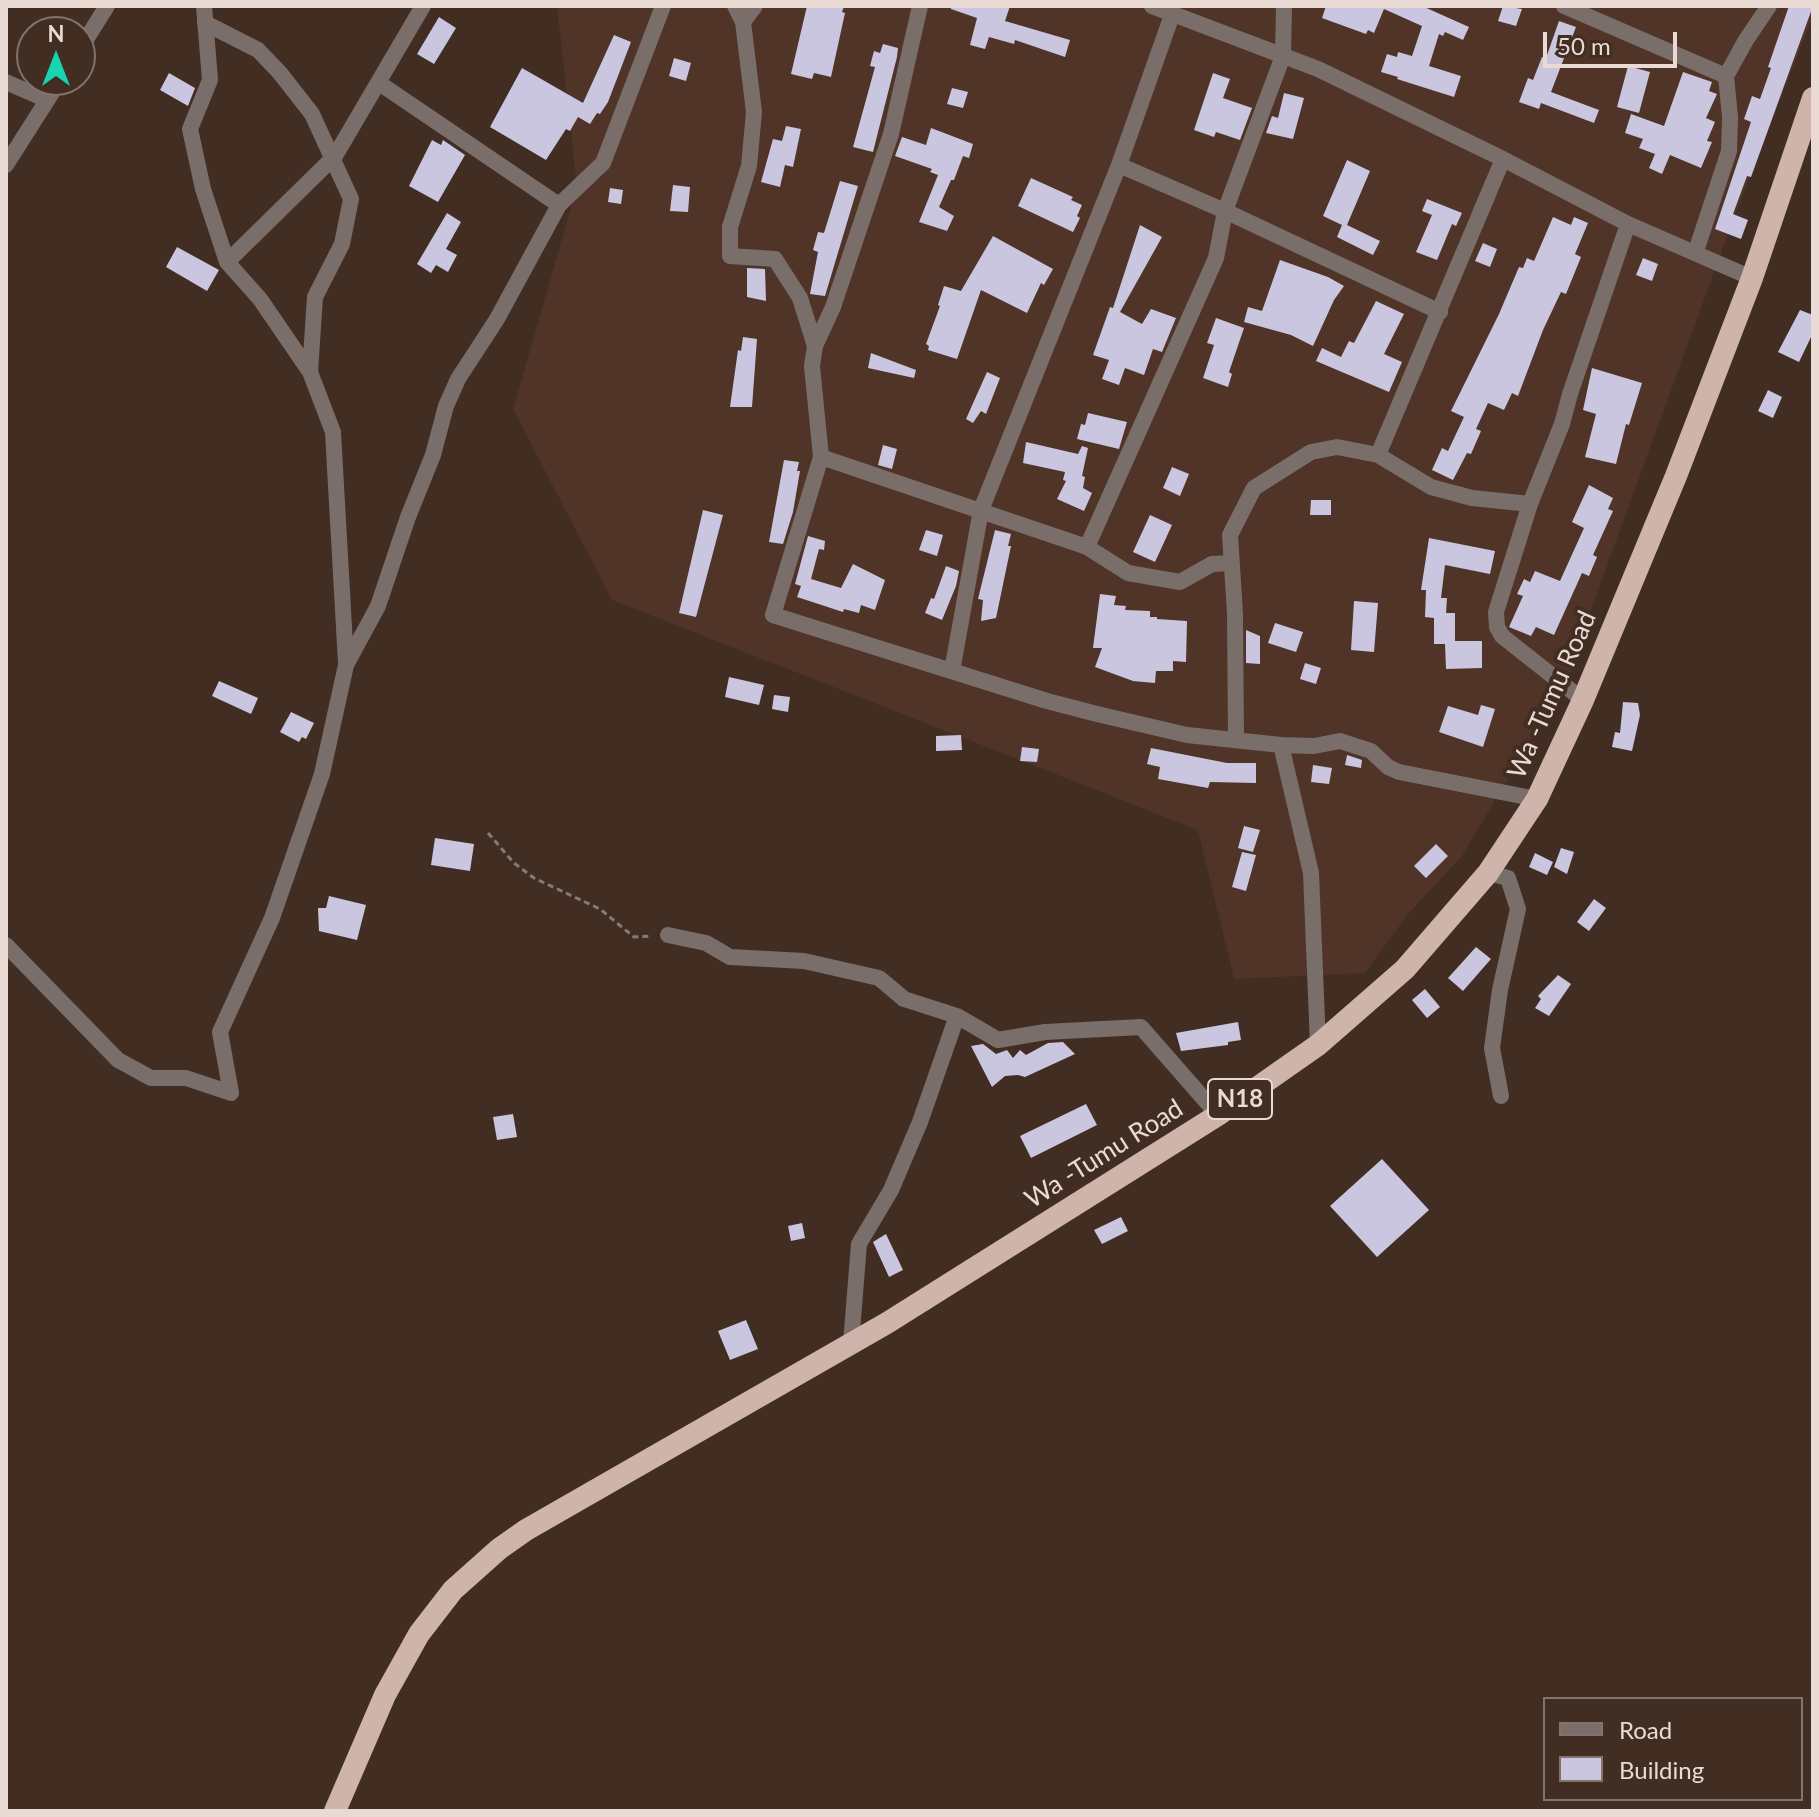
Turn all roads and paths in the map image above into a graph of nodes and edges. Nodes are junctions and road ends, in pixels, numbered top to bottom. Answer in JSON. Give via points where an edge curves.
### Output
{"nodes":[{"id":1,"x":107,"y":6,"type":"edge"},
{"id":2,"x":423,"y":6,"type":"edge"},
{"id":3,"x":663,"y":6,"type":"edge"},
{"id":4,"x":735,"y":6,"type":"edge"},
{"id":5,"x":755,"y":6,"type":"edge"},
{"id":6,"x":920,"y":6,"type":"edge"},
{"id":7,"x":1152,"y":6,"type":"edge"},
{"id":8,"x":1284,"y":6,"type":"edge"},
{"id":9,"x":1564,"y":6,"type":"edge"},
{"id":10,"x":1769,"y":6,"type":"edge"},
{"id":11,"x":205,"y":14,"type":"edge"},
{"id":12,"x":1172,"y":15,"type":"junction"},
{"id":13,"x":743,"y":22,"type":"junction"},
{"id":14,"x":96,"y":24,"type":"edge"},
{"id":15,"x":1283,"y":56,"type":"junction"},
{"id":16,"x":1726,"y":76,"type":"junction"},
{"id":17,"x":6,"y":82,"type":"edge"},
{"id":18,"x":379,"y":83,"type":"junction"},
{"id":19,"x":50,"y":96,"type":"edge"},
{"id":20,"x":1813,"y":98,"type":"edge"},
{"id":21,"x":47,"y":100,"type":"junction"},
{"id":22,"x":332,"y":159,"type":"junction"},
{"id":23,"x":1503,"y":159,"type":"junction"},
{"id":24,"x":6,"y":165,"type":"edge"},
{"id":25,"x":1119,"y":165,"type":"junction"},
{"id":26,"x":559,"y":205,"type":"junction"},
{"id":27,"x":1225,"y":211,"type":"junction"},
{"id":28,"x":1628,"y":224,"type":"junction"},
{"id":29,"x":1696,"y":251,"type":"junction"},
{"id":30,"x":227,"y":262,"type":"junction"},
{"id":31,"x":1752,"y":278,"type":"junction"},
{"id":32,"x":1440,"y":312,"type":"junction"},
{"id":33,"x":815,"y":346,"type":"junction"},
{"id":34,"x":310,"y":372,"type":"junction"},
{"id":35,"x":1378,"y":455,"type":"junction"},
{"id":36,"x":821,"y":457,"type":"junction"},
{"id":37,"x":1530,"y":504,"type":"junction"},
{"id":38,"x":981,"y":510,"type":"junction"},
{"id":39,"x":1087,"y":547,"type":"junction"},
{"id":40,"x":1231,"y":563,"type":"junction"},
{"id":41,"x":346,"y":665,"type":"junction"},
{"id":42,"x":952,"y":671,"type":"junction"},
{"id":43,"x":1583,"y":700,"type":"junction"},
{"id":44,"x":1236,"y":740,"type":"junction"},
{"id":45,"x":1281,"y":745,"type":"junction"},
{"id":46,"x":1537,"y":799,"type":"junction"},
{"id":47,"x":488,"y":833,"type":"dead end"},
{"id":48,"x":1488,"y":873,"type":"junction"},
{"id":49,"x":668,"y":935,"type":"joint"},
{"id":50,"x":6,"y":945,"type":"edge"},
{"id":51,"x":957,"y":1016,"type":"junction"},
{"id":52,"x":1318,"y":1045,"type":"junction"},
{"id":53,"x":1501,"y":1096,"type":"dead end"},
{"id":54,"x":1218,"y":1115,"type":"junction"},
{"id":55,"x":851,"y":1343,"type":"junction"},
{"id":56,"x":335,"y":1811,"type":"edge"}],
"edges":[{"from":1,"to":14,"type":"street"},
{"from":2,"to":18,"type":"street"},
{"from":3,"to":26,"type":"street","via":[[603,163]]},
{"from":4,"to":13,"type":"street"},
{"from":5,"to":13,"type":"street"},
{"from":6,"to":33,"type":"street","via":[[891,134]]},
{"from":7,"to":12,"type":"street"},
{"from":8,"to":15,"type":"street"},
{"from":9,"to":16,"type":"street"},
{"from":10,"to":16,"type":"street"},
{"from":11,"to":22,"type":"street","via":[[258,50],[280,73],[312,114]]},
{"from":11,"to":30,"type":"street","via":[[210,80],[190,129]]},
{"from":12,"to":15,"type":"street"},
{"from":12,"to":25,"type":"street"},
{"from":13,"to":33,"type":"street","via":[[754,112],[749,166],[730,227],[730,256],[775,259],[800,298]]},
{"from":15,"to":23,"type":"street"},
{"from":15,"to":27,"type":"street"},
{"from":16,"to":29,"type":"street","via":[[1729,151]]},
{"from":17,"to":21,"type":"street"},
{"from":18,"to":22,"type":"street"},
{"from":18,"to":26,"type":"street"},
{"from":19,"to":21,"type":"street"},
{"from":20,"to":31,"type":"highway","name":"Wa -Tumu Road","number":"N18"},
{"from":21,"to":24,"type":"street"},
{"from":22,"to":30,"type":"street"},
{"from":22,"to":34,"type":"street","via":[[351,199],[342,244],[315,297]]},
{"from":23,"to":28,"type":"street"},
{"from":23,"to":32,"type":"street"},
{"from":25,"to":27,"type":"street"},
{"from":25,"to":38,"type":"street"},
{"from":26,"to":41,"type":"street","via":[[458,379],[378,606]]},
{"from":27,"to":32,"type":"street"},
{"from":27,"to":39,"type":"street","via":[[1216,258],[1200,299]]},
{"from":28,"to":29,"type":"street"},
{"from":28,"to":37,"type":"street"},
{"from":29,"to":31,"type":"street"},
{"from":30,"to":34,"type":"street","via":[[260,299]]},
{"from":31,"to":43,"type":"highway","name":"Wa -Tumu Road","number":"N18"},
{"from":32,"to":35,"type":"street"},
{"from":33,"to":36,"type":"street","via":[[812,366]]},
{"from":34,"to":41,"type":"street","via":[[333,432]]},
{"from":35,"to":37,"type":"street","via":[[1431,487]]},
{"from":35,"to":40,"type":"street","via":[[1337,447],[1311,452],[1254,488],[1230,535]]},
{"from":36,"to":38,"type":"street"},
{"from":36,"to":42,"type":"street","via":[[773,615]]},
{"from":37,"to":43,"type":"street","via":[[1496,612],[1497,627]]},
{"from":38,"to":39,"type":"street"},
{"from":38,"to":42,"type":"street"},
{"from":39,"to":40,"type":"street","via":[[1128,573],[1180,582],[1212,564]]},
{"from":40,"to":44,"type":"street"},
{"from":41,"to":50,"type":"street","via":[[322,774],[272,918],[220,1032],[231,1093],[186,1078],[151,1078],[118,1060]]},
{"from":42,"to":44,"type":"street","via":[[1084,711],[1187,735]]},
{"from":43,"to":46,"type":"highway","name":"Wa -Tumu Road","number":"N18"},
{"from":44,"to":45,"type":"street"},
{"from":45,"to":46,"type":"street","via":[[1340,741],[1371,751],[1399,772]]},
{"from":45,"to":52,"type":"street","via":[[1311,873]]},
{"from":46,"to":48,"type":"highway","name":"Wa -Tumu Road","number":"N18"},
{"from":47,"to":49,"type":"path","via":[[534,878],[600,909],[634,937]]},
{"from":48,"to":52,"type":"highway","name":"Wa -Tumu Road","number":"N18","via":[[1405,969]]},
{"from":48,"to":53,"type":"street","via":[[1508,878],[1518,909],[1492,1048]]},
{"from":49,"to":51,"type":"street","via":[[706,943],[730,957],[804,961],[879,978],[904,999]]},
{"from":51,"to":54,"type":"street","via":[[998,1040],[1141,1027]]},
{"from":51,"to":55,"type":"street","via":[[903,1163],[859,1244]]},
{"from":52,"to":54,"type":"highway","name":"Wa -Tumu Road","number":"N18"},
{"from":54,"to":55,"type":"highway","name":"Wa -Tumu Road","number":"N18"},
{"from":55,"to":56,"type":"highway","name":"Wa -Tumu Road","number":"N18","via":[[526,1530],[453,1590],[419,1634],[385,1695]]}]}
